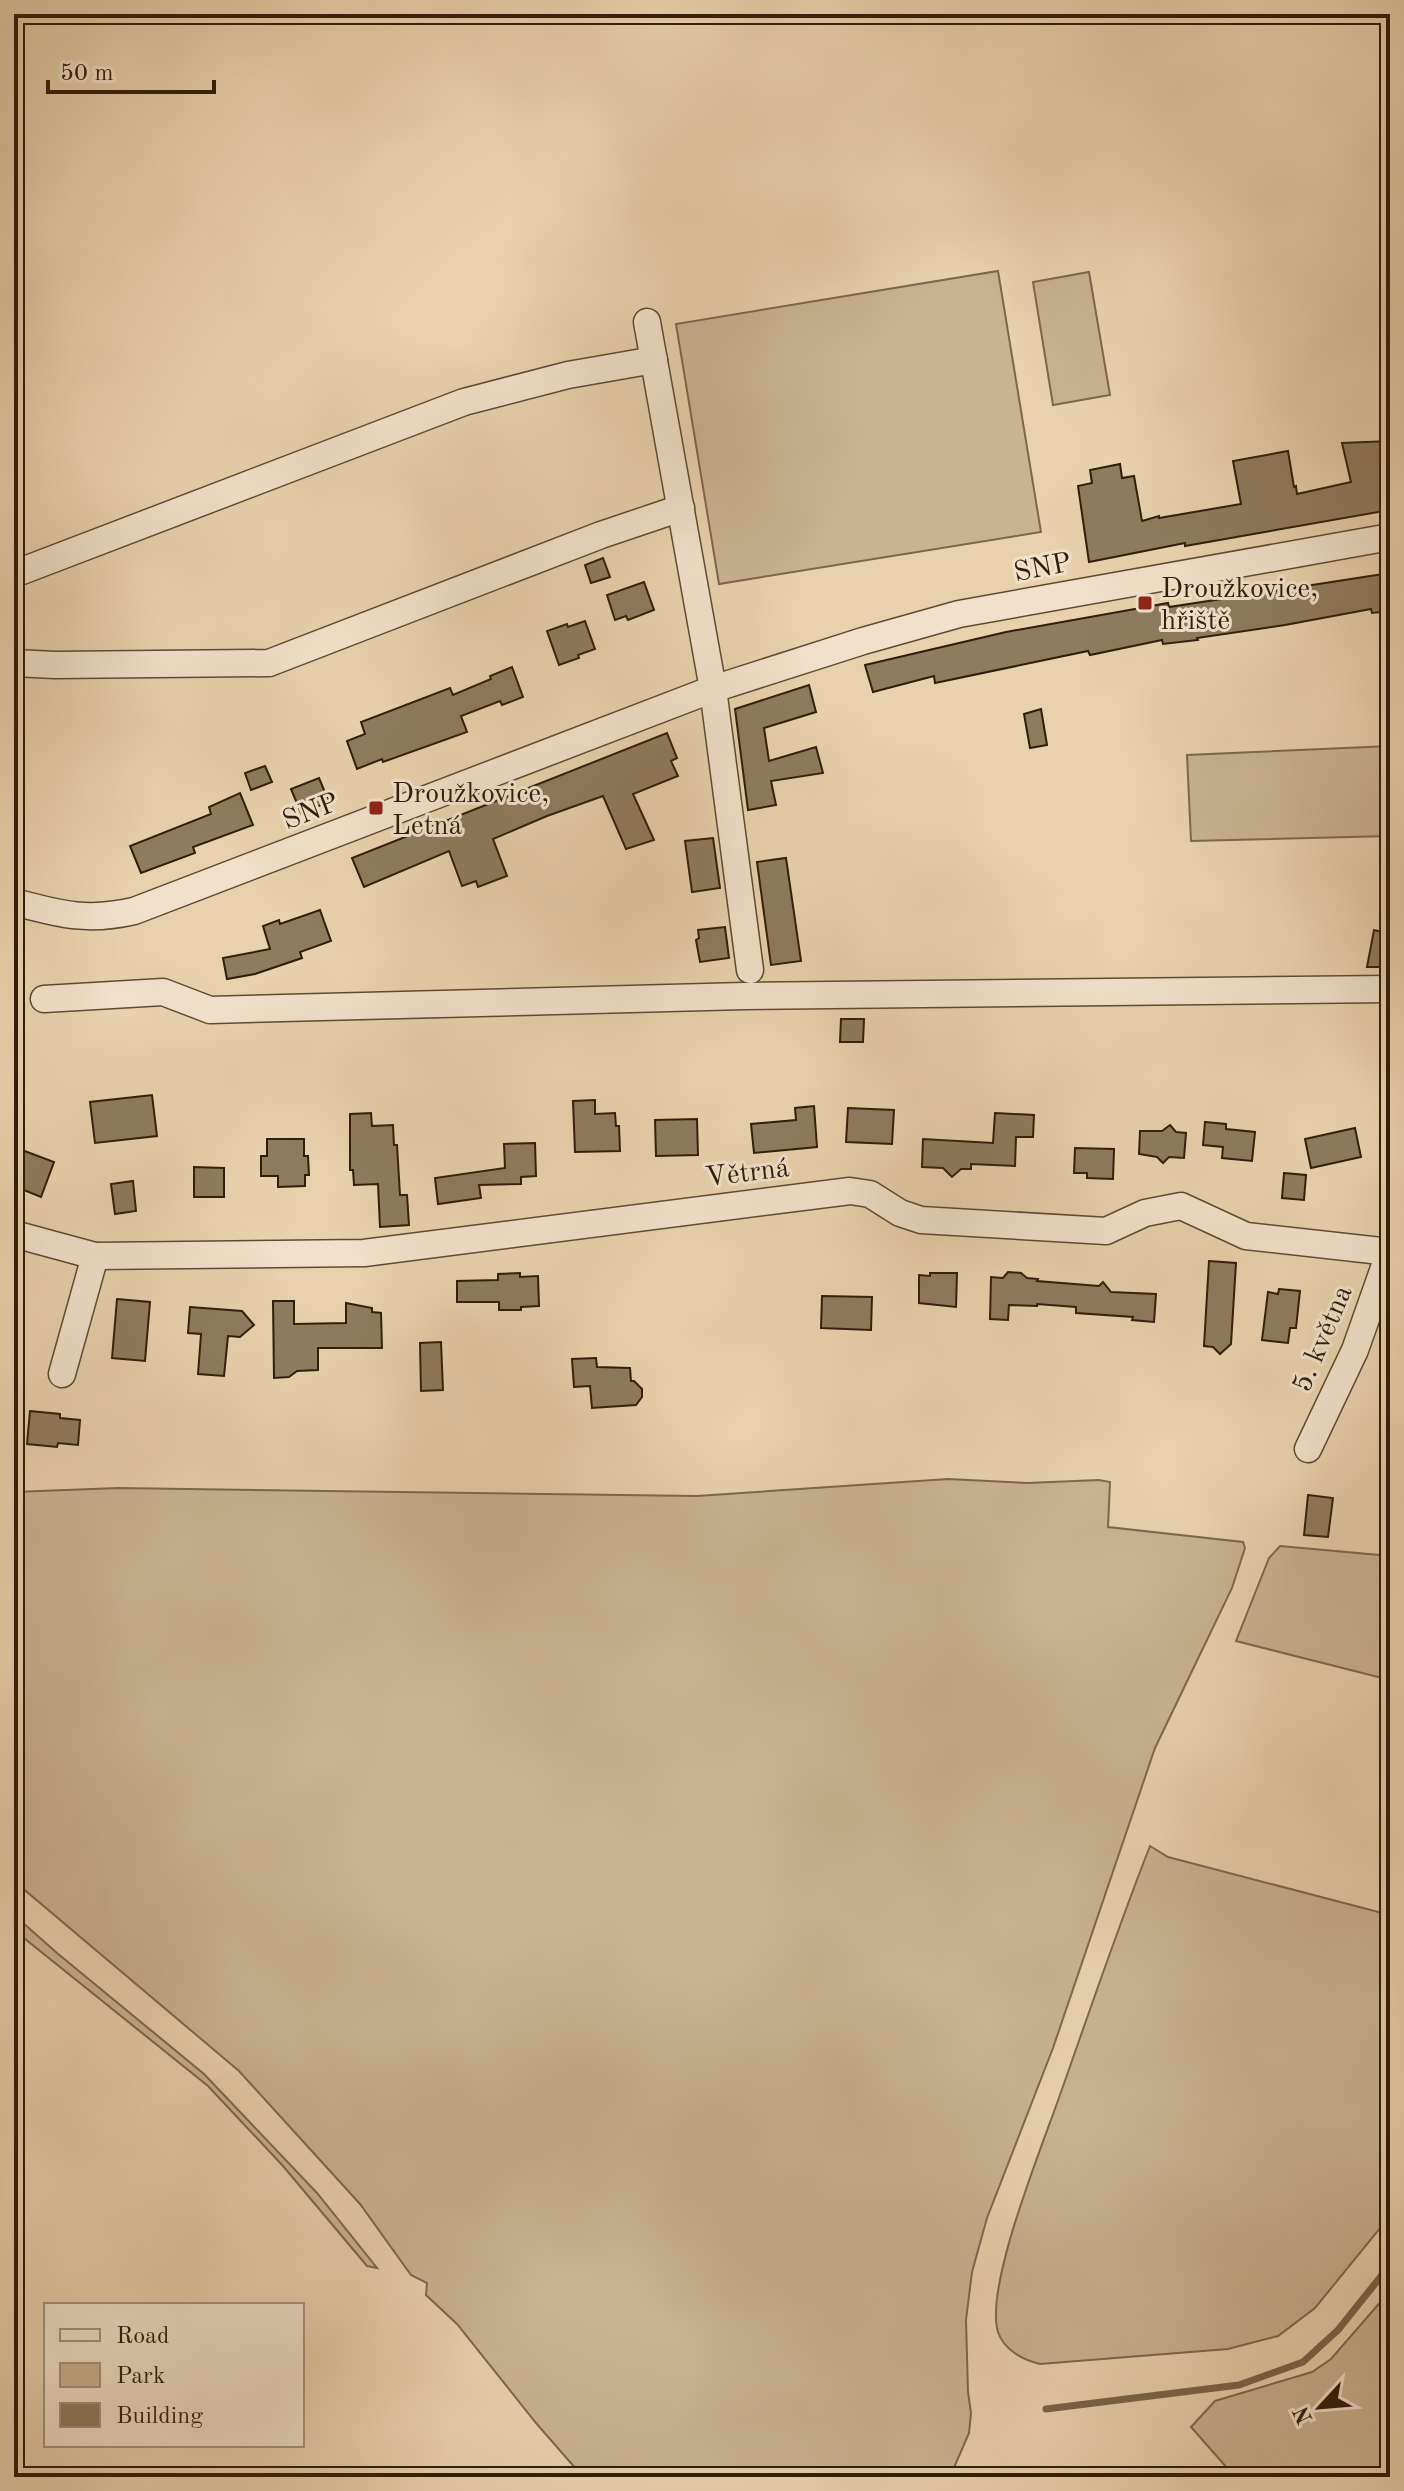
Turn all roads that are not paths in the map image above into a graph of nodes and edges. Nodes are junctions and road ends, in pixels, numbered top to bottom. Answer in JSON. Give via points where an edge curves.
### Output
{"nodes":[{"id":1,"x":647,"y":322,"type":"dead end"},
{"id":2,"x":654,"y":360,"type":"junction"},
{"id":3,"x":681,"y":508,"type":"junction"},
{"id":4,"x":1390,"y":537,"type":"edge"},
{"id":5,"x":14,"y":574,"type":"edge"},
{"id":6,"x":14,"y":663,"type":"edge"},
{"id":7,"x":713,"y":689,"type":"junction"},
{"id":8,"x":14,"y":902,"type":"edge"},
{"id":9,"x":750,"y":970,"type":"dead end"},
{"id":10,"x":1390,"y":989,"type":"edge"},
{"id":11,"x":44,"y":999,"type":"dead end"},
{"id":12,"x":14,"y":1234,"type":"edge"},
{"id":13,"x":1390,"y":1252,"type":"edge"},
{"id":14,"x":95,"y":1256,"type":"junction"},
{"id":15,"x":62,"y":1374,"type":"dead end"},
{"id":16,"x":1308,"y":1449,"type":"dead end"}],
"edges":[{"from":1,"to":2,"type":"street"},
{"from":2,"to":3,"type":"street"},
{"from":2,"to":5,"type":"street","via":[[464,402]]},
{"from":3,"to":6,"type":"street","via":[[269,663]]},
{"from":3,"to":7,"type":"street"},
{"from":4,"to":7,"type":"street","name":"SNP","via":[[959,614]]},
{"from":7,"to":8,"type":"street","name":"SNP","via":[[134,911],[92,918]]},
{"from":7,"to":9,"type":"street"},
{"from":10,"to":11,"type":"street","via":[[744,996],[210,1010],[163,992]]},
{"from":12,"to":14,"type":"street","name":"Větrná"},
{"from":13,"to":14,"type":"street","name":"Větrná","via":[[1246,1236],[1181,1206],[1145,1213],[1106,1231],[921,1220],[870,1194],[850,1191],[364,1253]]},
{"from":13,"to":16,"type":"street","name":"5. května","via":[[1355,1350]]},
{"from":14,"to":15,"type":"street"}]}
